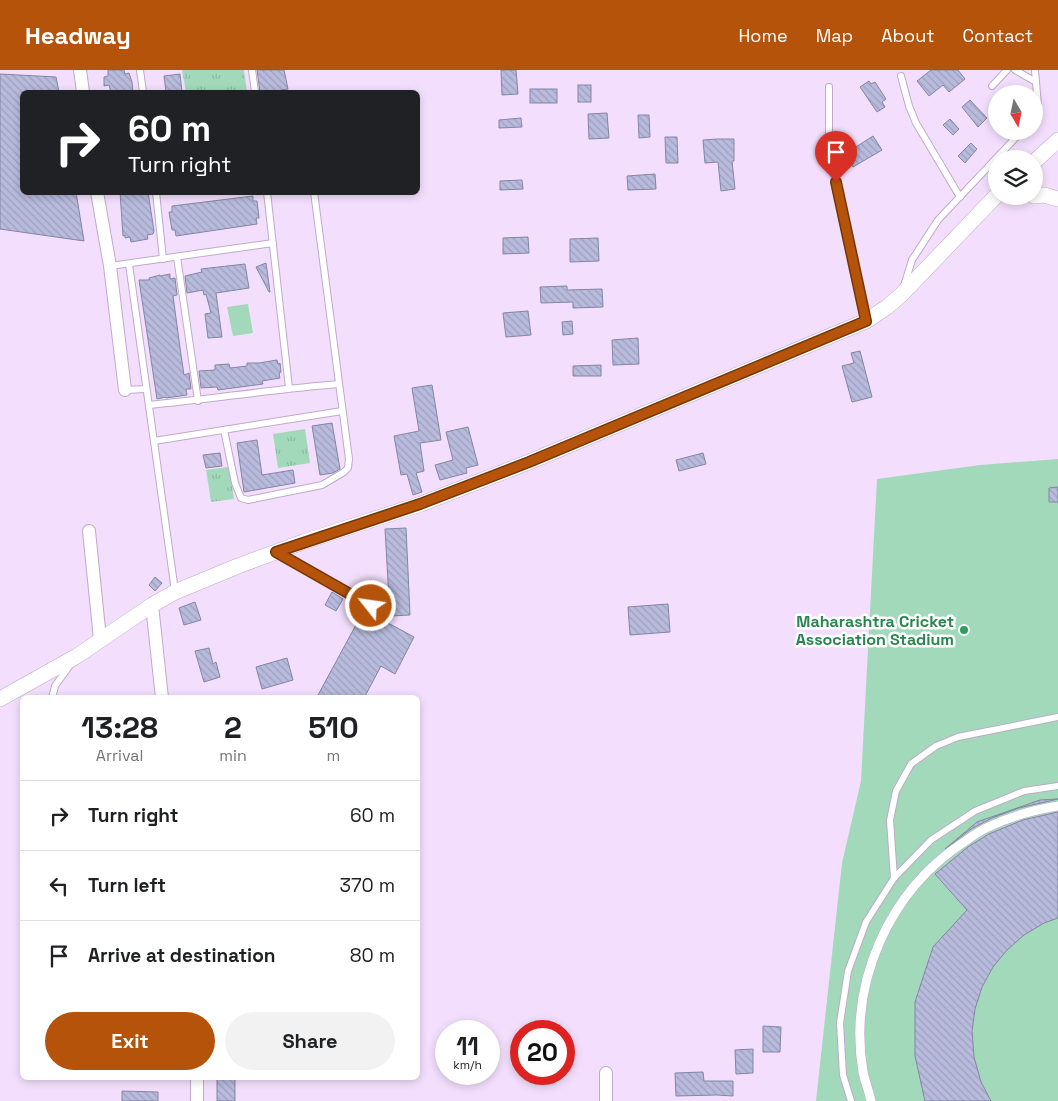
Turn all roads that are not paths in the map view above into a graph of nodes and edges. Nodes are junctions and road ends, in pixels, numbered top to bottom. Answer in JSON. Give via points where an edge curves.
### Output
{"nodes":[{"id":1,"x":80,"y":70,"type":"edge"},
{"id":2,"x":140,"y":70,"type":"edge"},
{"id":3,"x":252,"y":70,"type":"edge"},
{"id":4,"x":1007,"y":70,"type":"edge"},
{"id":5,"x":1015,"y":70,"type":"edge"},
{"id":6,"x":1035,"y":70,"type":"edge"},
{"id":7,"x":901,"y":76,"type":"dead end"},
{"id":8,"x":1036,"y":82,"type":"junction"},
{"id":9,"x":993,"y":85,"type":"edge"},
{"id":10,"x":1036,"y":85,"type":"edge"},
{"id":11,"x":829,"y":87,"type":"dead end"},
{"id":12,"x":83,"y":90,"type":"edge"},
{"id":13,"x":143,"y":90,"type":"edge"},
{"id":14,"x":255,"y":90,"type":"edge"},
{"id":15,"x":1014,"y":140,"type":"edge"},
{"id":16,"x":1058,"y":140,"type":"edge"},
{"id":17,"x":1043,"y":154,"type":"edge"},
{"id":18,"x":98,"y":195,"type":"edge"},
{"id":19,"x":156,"y":195,"type":"edge"},
{"id":20,"x":267,"y":195,"type":"edge"},
{"id":21,"x":314,"y":195,"type":"edge"},
{"id":22,"x":1043,"y":195,"type":"edge"},
{"id":23,"x":960,"y":197,"type":"junction"},
{"id":24,"x":1058,"y":199,"type":"edge"},
{"id":25,"x":988,"y":204,"type":"edge"},
{"id":26,"x":273,"y":243,"type":"junction"},
{"id":27,"x":178,"y":256,"type":"junction"},
{"id":28,"x":163,"y":259,"type":"junction"},
{"id":29,"x":129,"y":264,"type":"junction"},
{"id":30,"x":110,"y":266,"type":"junction"},
{"id":31,"x":902,"y":294,"type":"junction"},
{"id":32,"x":866,"y":321,"type":"junction"},
{"id":33,"x":339,"y":384,"type":"junction"},
{"id":34,"x":289,"y":388,"type":"junction"},
{"id":35,"x":146,"y":389,"type":"junction"},
{"id":36,"x":125,"y":390,"type":"joint"},
{"id":37,"x":198,"y":401,"type":"junction"},
{"id":38,"x":149,"y":405,"type":"junction"},
{"id":39,"x":342,"y":411,"type":"junction"},
{"id":40,"x":224,"y":430,"type":"junction"},
{"id":41,"x":154,"y":441,"type":"junction"},
{"id":42,"x":89,"y":531,"type":"dead end"},
{"id":43,"x":276,"y":552,"type":"junction"},
{"id":44,"x":175,"y":592,"type":"junction"},
{"id":45,"x":152,"y":605,"type":"junction"},
{"id":46,"x":371,"y":606,"type":"dead end"},
{"id":47,"x":100,"y":639,"type":"junction"},
{"id":48,"x":77,"y":656,"type":"junction"},
{"id":49,"x":53,"y":695,"type":"edge"},
{"id":50,"x":162,"y":695,"type":"edge"},
{"id":51,"x":0,"y":699,"type":"edge"},
{"id":52,"x":1058,"y":717,"type":"edge"},
{"id":53,"x":1058,"y":786,"type":"edge"},
{"id":54,"x":1058,"y":806,"type":"edge"},
{"id":55,"x":894,"y":878,"type":"junction"},
{"id":56,"x":606,"y":1073,"type":"dead end"},
{"id":57,"x":197,"y":1080,"type":"edge"},
{"id":58,"x":197,"y":1101,"type":"edge"},
{"id":59,"x":606,"y":1101,"type":"edge"},
{"id":60,"x":850,"y":1101,"type":"edge"},
{"id":61,"x":871,"y":1101,"type":"edge"}],
"edges":[{"from":1,"to":12,"type":"street"},
{"from":2,"to":13,"type":"lane"},
{"from":3,"to":14,"type":"lane"},
{"from":4,"to":9,"type":"lane"},
{"from":5,"to":8,"type":"lane"},
{"from":6,"to":8,"type":"lane"},
{"from":7,"to":23,"type":"lane","via":[[916,124]]},
{"from":8,"to":10,"type":"lane"},
{"from":11,"to":32,"type":"lane","via":[[829,147]]},
{"from":15,"to":23,"type":"lane"},
{"from":16,"to":17,"type":"street"},
{"from":18,"to":30,"type":"street"},
{"from":19,"to":28,"type":"lane"},
{"from":20,"to":26,"type":"lane"},
{"from":21,"to":33,"type":"lane"},
{"from":22,"to":24,"type":"street"},
{"from":23,"to":31,"type":"lane","via":[[938,220],[912,260]]},
{"from":25,"to":31,"type":"street"},
{"from":26,"to":27,"type":"lane"},
{"from":26,"to":34,"type":"lane"},
{"from":27,"to":28,"type":"lane"},
{"from":27,"to":37,"type":"lane"},
{"from":28,"to":29,"type":"lane"},
{"from":29,"to":30,"type":"lane"},
{"from":29,"to":35,"type":"lane"},
{"from":30,"to":36,"type":"street"},
{"from":31,"to":32,"type":"street"},
{"from":32,"to":43,"type":"street","via":[[529,462],[420,504]]},
{"from":33,"to":34,"type":"lane"},
{"from":33,"to":39,"type":"lane"},
{"from":34,"to":37,"type":"lane"},
{"from":35,"to":36,"type":"lane"},
{"from":35,"to":38,"type":"lane"},
{"from":37,"to":38,"type":"lane"},
{"from":38,"to":41,"type":"lane"},
{"from":39,"to":40,"type":"lane"},
{"from":39,"to":40,"type":"lane","via":[[349,459],[344,472],[322,485],[248,500],[241,498],[235,483]]},
{"from":40,"to":41,"type":"lane"},
{"from":41,"to":44,"type":"lane"},
{"from":42,"to":47,"type":"street"},
{"from":43,"to":44,"type":"street"},
{"from":43,"to":46,"type":"lane"},
{"from":44,"to":45,"type":"street"},
{"from":45,"to":47,"type":"street"},
{"from":45,"to":50,"type":"street"},
{"from":47,"to":48,"type":"street"},
{"from":48,"to":49,"type":"lane","via":[[55,686]]},
{"from":48,"to":51,"type":"street"},
{"from":52,"to":55,"type":"lane","via":[[958,737],[936,746],[912,764],[896,791],[890,820]]},
{"from":53,"to":55,"type":"lane","via":[[1024,792],[975,811],[931,840]]},
{"from":54,"to":61,"type":"street","via":[[1030,810],[984,828],[944,855],[910,890],[884,931],[867,976],[860,1024],[863,1072]]},
{"from":55,"to":60,"type":"lane","via":[[866,922],[848,971],[840,1023],[843,1075]]},
{"from":56,"to":59,"type":"street"},
{"from":57,"to":58,"type":"street"}]}
